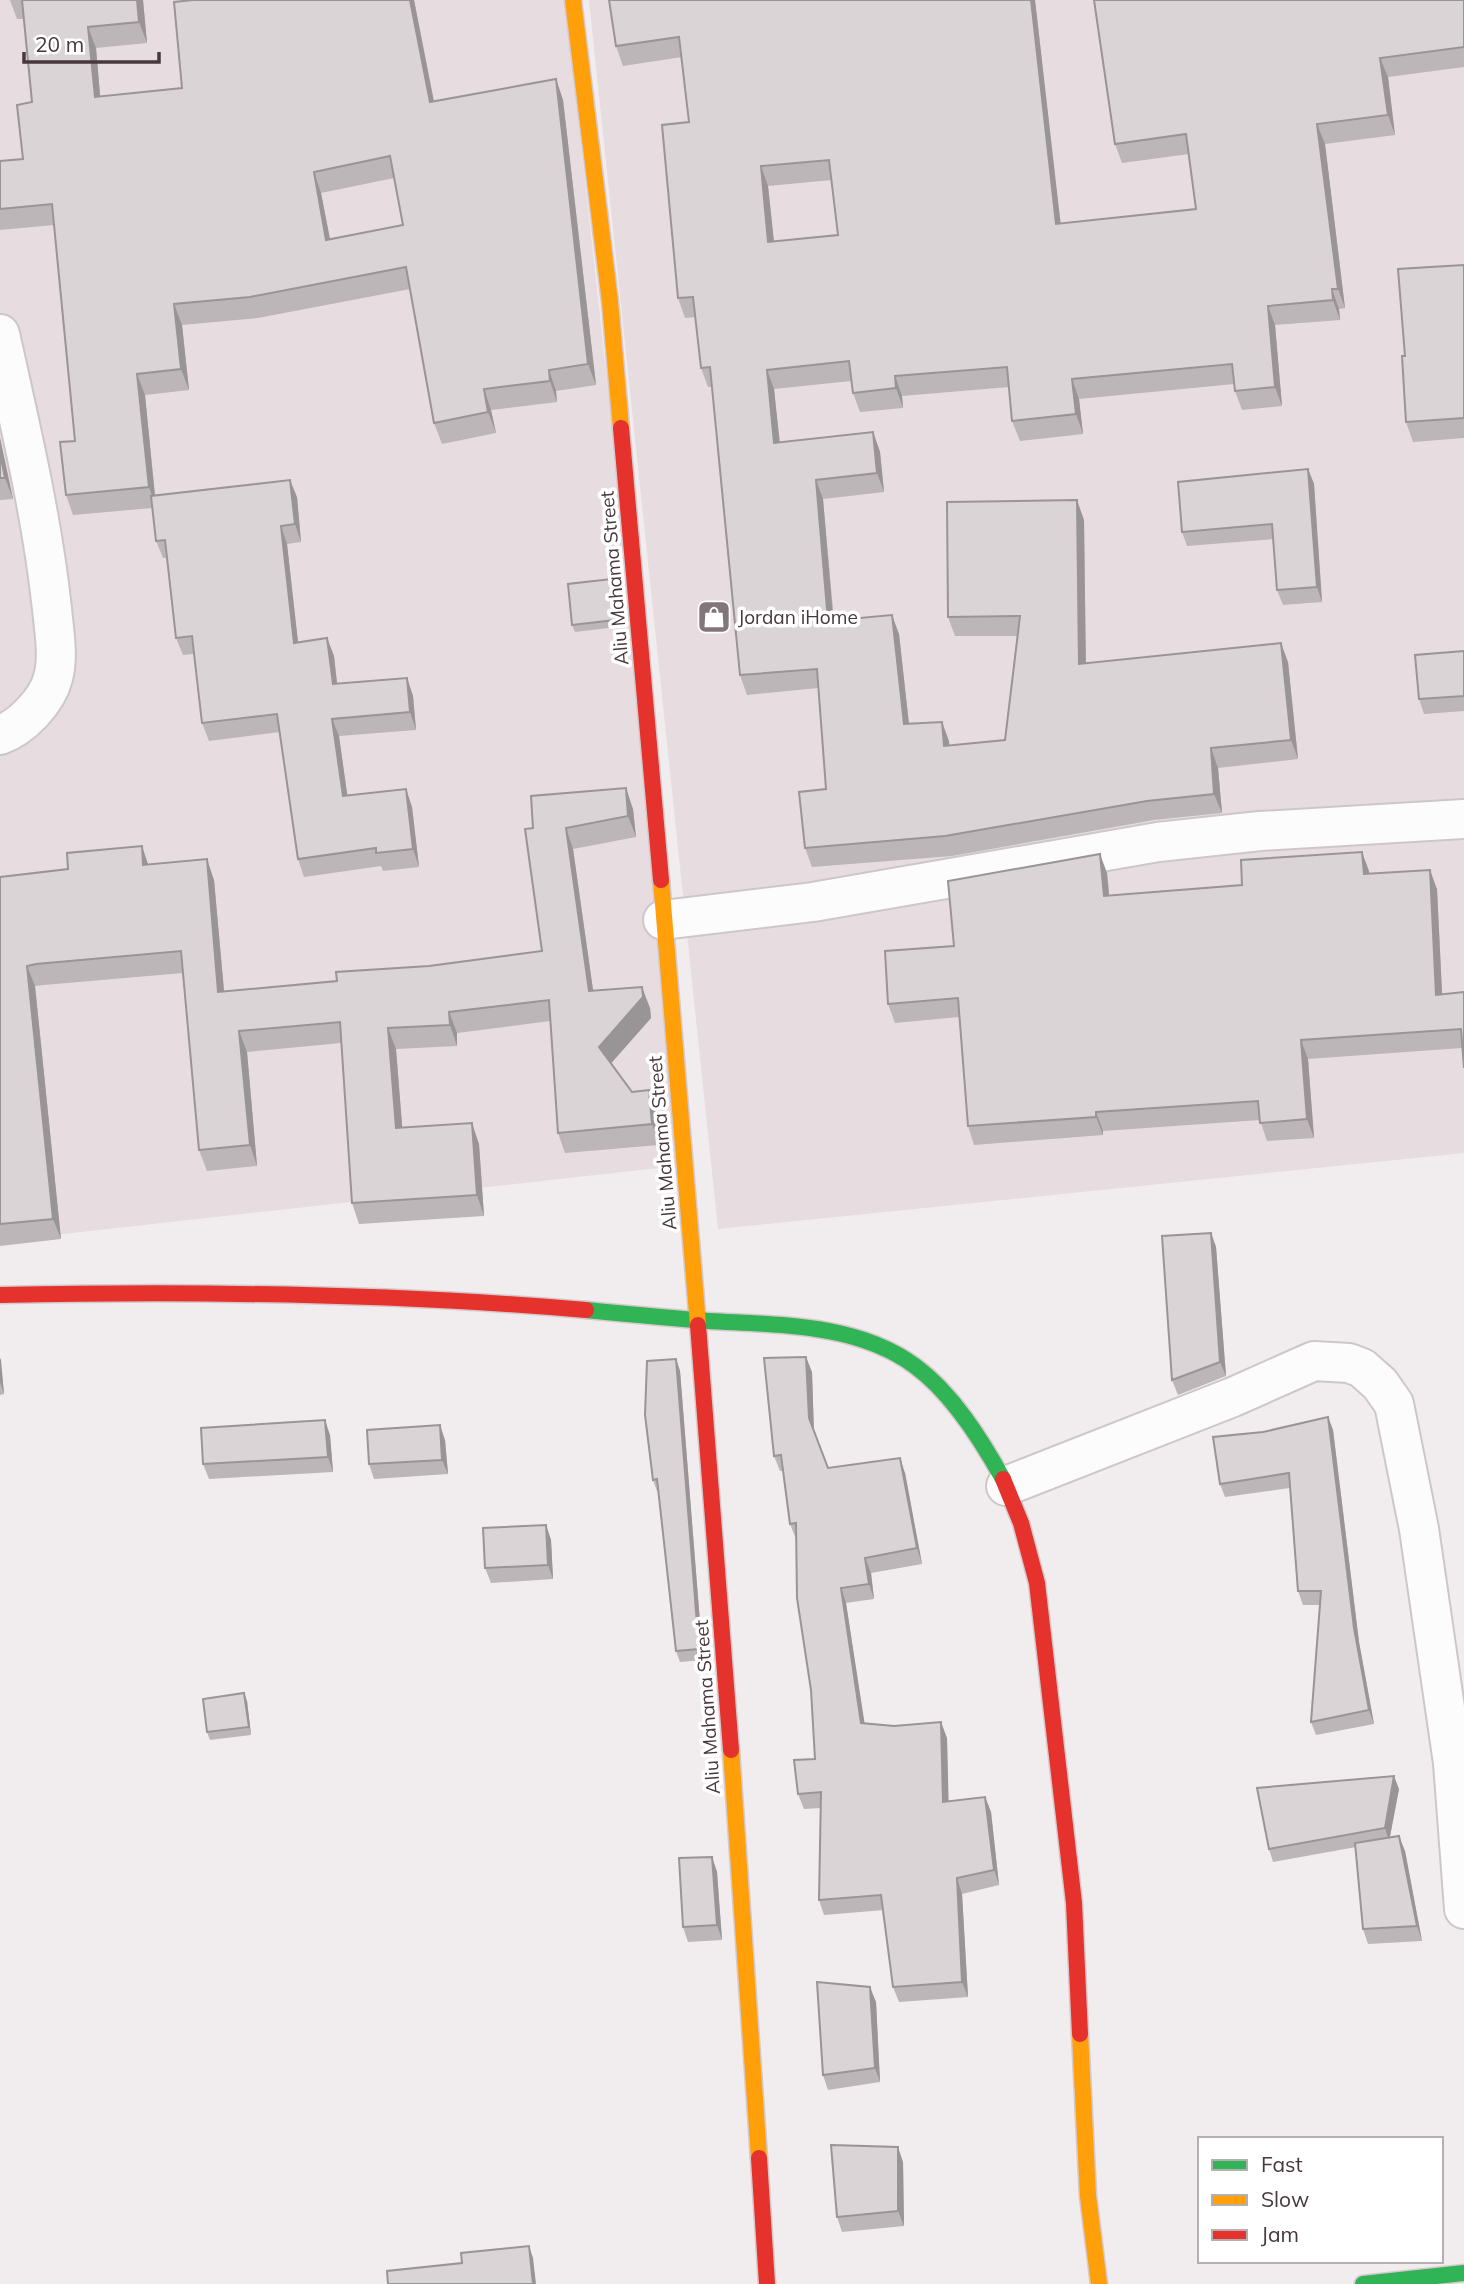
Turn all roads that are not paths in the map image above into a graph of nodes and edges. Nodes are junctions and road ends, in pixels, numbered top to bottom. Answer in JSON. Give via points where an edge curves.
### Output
{"nodes":[{"id":1,"x":573,"y":0,"type":"edge"},
{"id":2,"x":0,"y":334,"type":"edge"},
{"id":3,"x":0,"y":735,"type":"edge"},
{"id":4,"x":1464,"y":818,"type":"edge"},
{"id":5,"x":663,"y":920,"type":"junction"},
{"id":6,"x":0,"y":1295,"type":"edge"},
{"id":7,"x":698,"y":1320,"type":"junction"},
{"id":8,"x":1006,"y":1486,"type":"junction"},
{"id":9,"x":1464,"y":1909,"type":"edge"},
{"id":10,"x":1464,"y":2273,"type":"edge"},
{"id":11,"x":767,"y":2284,"type":"edge"},
{"id":12,"x":1099,"y":2284,"type":"edge"},
{"id":13,"x":1363,"y":2284,"type":"edge"}],
"edges":[{"from":1,"to":5,"type":"street","name":"Aliu Mahama Street","via":[[610,302]]},
{"from":2,"to":3,"type":"street","via":[[44,549],[55,643],[54,678],[45,696],[21,724]]},
{"from":4,"to":5,"type":"street","via":[[1158,842],[813,902]]},
{"from":5,"to":7,"type":"street","name":"Aliu Mahama Street"},
{"from":6,"to":7,"type":"street","via":[[407,1297]]},
{"from":7,"to":8,"type":"street","via":[[808,1328],[887,1350],[916,1366],[960,1414]]},
{"from":7,"to":11,"type":"street","name":"Aliu Mahama Street"},
{"from":8,"to":9,"type":"street","via":[[1314,1361],[1349,1363],[1380,1384],[1394,1404],[1419,1529],[1452,1763]]},
{"from":8,"to":12,"type":"street","via":[[1026,1536],[1042,1623],[1074,1903],[1088,2196]]},
{"from":10,"to":13,"type":"street"}]}
